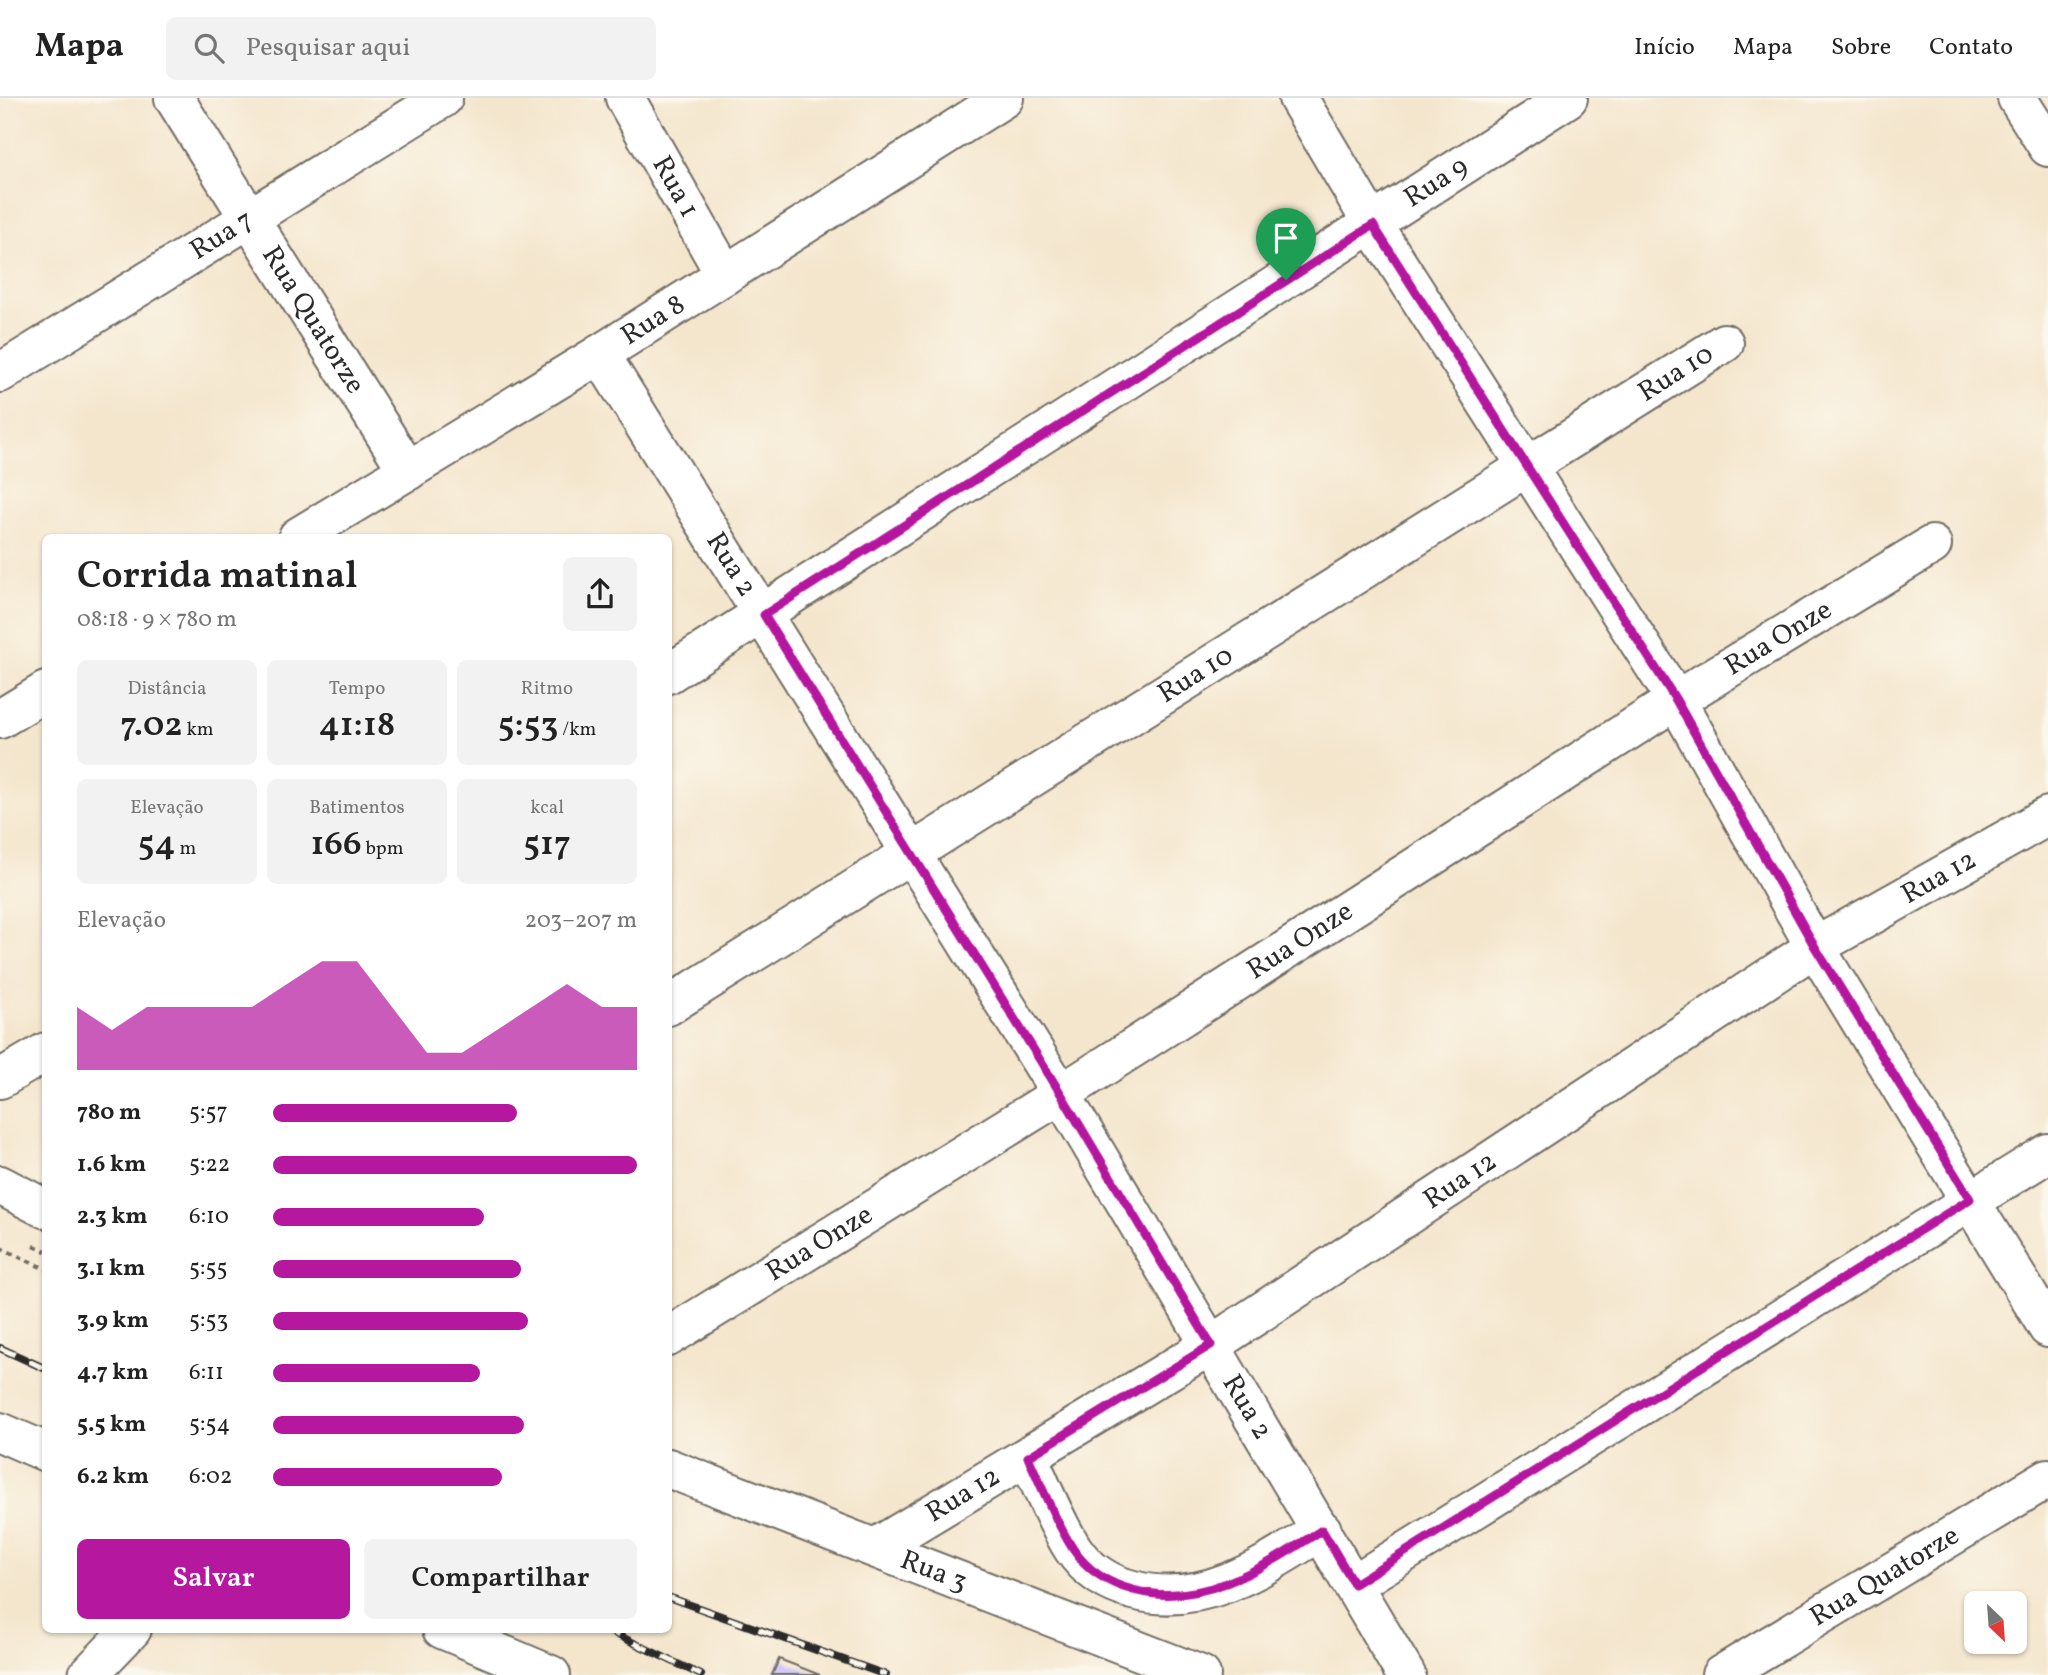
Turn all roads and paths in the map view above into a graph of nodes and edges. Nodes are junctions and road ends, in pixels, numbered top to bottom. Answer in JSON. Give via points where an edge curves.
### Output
{"nodes":[{"id":1,"x":174,"y":98,"type":"edge"},
{"id":2,"x":443,"y":98,"type":"edge"},
{"id":3,"x":625,"y":98,"type":"edge"},
{"id":4,"x":1004,"y":98,"type":"edge"},
{"id":5,"x":1298,"y":98,"type":"edge"},
{"id":6,"x":1568,"y":98,"type":"edge"},
{"id":7,"x":2017,"y":98,"type":"edge"},
{"id":8,"x":2048,"y":146,"type":"edge"},
{"id":9,"x":250,"y":220,"type":"junction"},
{"id":10,"x":1373,"y":225,"type":"junction"},
{"id":11,"x":725,"y":275,"type":"junction"},
{"id":12,"x":1724,"y":343,"type":"dead end"},
{"id":13,"x":600,"y":354,"type":"junction"},
{"id":14,"x":0,"y":373,"type":"edge"},
{"id":15,"x":1528,"y":464,"type":"junction"},
{"id":16,"x":408,"y":471,"type":"junction"},
{"id":17,"x":304,"y":534,"type":"edge"},
{"id":18,"x":1932,"y":545,"type":"dead end"},
{"id":19,"x":764,"y":615,"type":"junction"},
{"id":20,"x":672,"y":672,"type":"edge"},
{"id":21,"x":42,"y":693,"type":"edge"},
{"id":22,"x":1676,"y":700,"type":"junction"},
{"id":23,"x":0,"y":719,"type":"edge"},
{"id":24,"x":2048,"y":816,"type":"edge"},
{"id":25,"x":913,"y":854,"type":"junction"},
{"id":26,"x":1815,"y":947,"type":"junction"},
{"id":27,"x":672,"y":1004,"type":"edge"},
{"id":28,"x":42,"y":1054,"type":"edge"},
{"id":29,"x":0,"y":1079,"type":"edge"},
{"id":30,"x":1061,"y":1094,"type":"junction"},
{"id":31,"x":2048,"y":1153,"type":"edge"},
{"id":32,"x":0,"y":1185,"type":"edge"},
{"id":33,"x":1970,"y":1199,"type":"junction"},
{"id":34,"x":42,"y":1207,"type":"edge"},
{"id":35,"x":0,"y":1248,"type":"edge"},
{"id":36,"x":42,"y":1267,"type":"edge"},
{"id":37,"x":2048,"y":1328,"type":"edge"},
{"id":38,"x":672,"y":1335,"type":"edge"},
{"id":39,"x":1211,"y":1345,"type":"junction"},
{"id":40,"x":0,"y":1432,"type":"edge"},
{"id":41,"x":42,"y":1450,"type":"edge"},
{"id":42,"x":1028,"y":1457,"type":"junction"},
{"id":43,"x":672,"y":1470,"type":"edge"},
{"id":44,"x":2048,"y":1478,"type":"edge"},
{"id":45,"x":1322,"y":1530,"type":"junction"},
{"id":46,"x":875,"y":1548,"type":"junction"},
{"id":47,"x":1354,"y":1584,"type":"junction"},
{"id":48,"x":128,"y":1633,"type":"edge"},
{"id":49,"x":450,"y":1633,"type":"edge"},
{"id":50,"x":531,"y":1672,"type":"edge"},
{"id":51,"x":88,"y":1675,"type":"edge"},
{"id":52,"x":1201,"y":1675,"type":"edge"},
{"id":53,"x":1406,"y":1675,"type":"edge"},
{"id":54,"x":1721,"y":1675,"type":"edge"}],
"edges":[{"from":1,"to":9,"type":"street","name":"Rua Quatorze"},
{"from":2,"to":9,"type":"street","name":"Rua 7"},
{"from":3,"to":11,"type":"street","name":"Rua 1"},
{"from":4,"to":11,"type":"street","name":"Rua 8"},
{"from":5,"to":10,"type":"street"},
{"from":6,"to":10,"type":"street","name":"Rua 9"},
{"from":7,"to":8,"type":"street"},
{"from":9,"to":14,"type":"street","name":"Rua 7"},
{"from":9,"to":16,"type":"street","name":"Rua Quatorze"},
{"from":10,"to":15,"type":"street"},
{"from":10,"to":19,"type":"street","name":"Rua 9"},
{"from":11,"to":13,"type":"street","name":"Rua 8"},
{"from":12,"to":15,"type":"street","name":"Rua 10"},
{"from":13,"to":16,"type":"street","name":"Rua 8"},
{"from":13,"to":19,"type":"street","name":"Rua 2"},
{"from":15,"to":22,"type":"street"},
{"from":15,"to":25,"type":"street","name":"Rua 10"},
{"from":16,"to":17,"type":"street","name":"Rua 8"},
{"from":18,"to":22,"type":"street","name":"Rua Onze"},
{"from":19,"to":20,"type":"street","name":"Rua 9"},
{"from":19,"to":25,"type":"street","name":"Rua 2"},
{"from":21,"to":23,"type":"street"},
{"from":22,"to":26,"type":"street"},
{"from":22,"to":30,"type":"street","name":"Rua Onze"},
{"from":24,"to":26,"type":"street","name":"Rua 12"},
{"from":25,"to":27,"type":"street","name":"Rua 10"},
{"from":25,"to":30,"type":"street","name":"Rua 2"},
{"from":26,"to":33,"type":"street"},
{"from":26,"to":39,"type":"street","name":"Rua 12"},
{"from":28,"to":29,"type":"street"},
{"from":30,"to":38,"type":"street","name":"Rua Onze"},
{"from":30,"to":39,"type":"street","name":"Rua 2"},
{"from":31,"to":33,"type":"street"},
{"from":32,"to":34,"type":"street"},
{"from":33,"to":37,"type":"street"},
{"from":33,"to":47,"type":"street"},
{"from":35,"to":36,"type":"path"},
{"from":39,"to":42,"type":"street","name":"Rua 12"},
{"from":39,"to":45,"type":"street","name":"Rua 2"},
{"from":40,"to":41,"type":"street"},
{"from":42,"to":45,"type":"street","via":[[1073,1549],[1093,1571],[1118,1586],[1149,1594],[1180,1595],[1219,1586],[1260,1569]]},
{"from":42,"to":46,"type":"street","name":"Rua 12"},
{"from":43,"to":46,"type":"street","name":"Rua 3"},
{"from":44,"to":54,"type":"street","name":"Rua Quatorze"},
{"from":45,"to":47,"type":"street","name":"Rua 2"},
{"from":46,"to":52,"type":"street","name":"Rua 3"},
{"from":47,"to":53,"type":"street","name":"Rua 2"},
{"from":48,"to":51,"type":"street"},
{"from":49,"to":50,"type":"street"}]}
